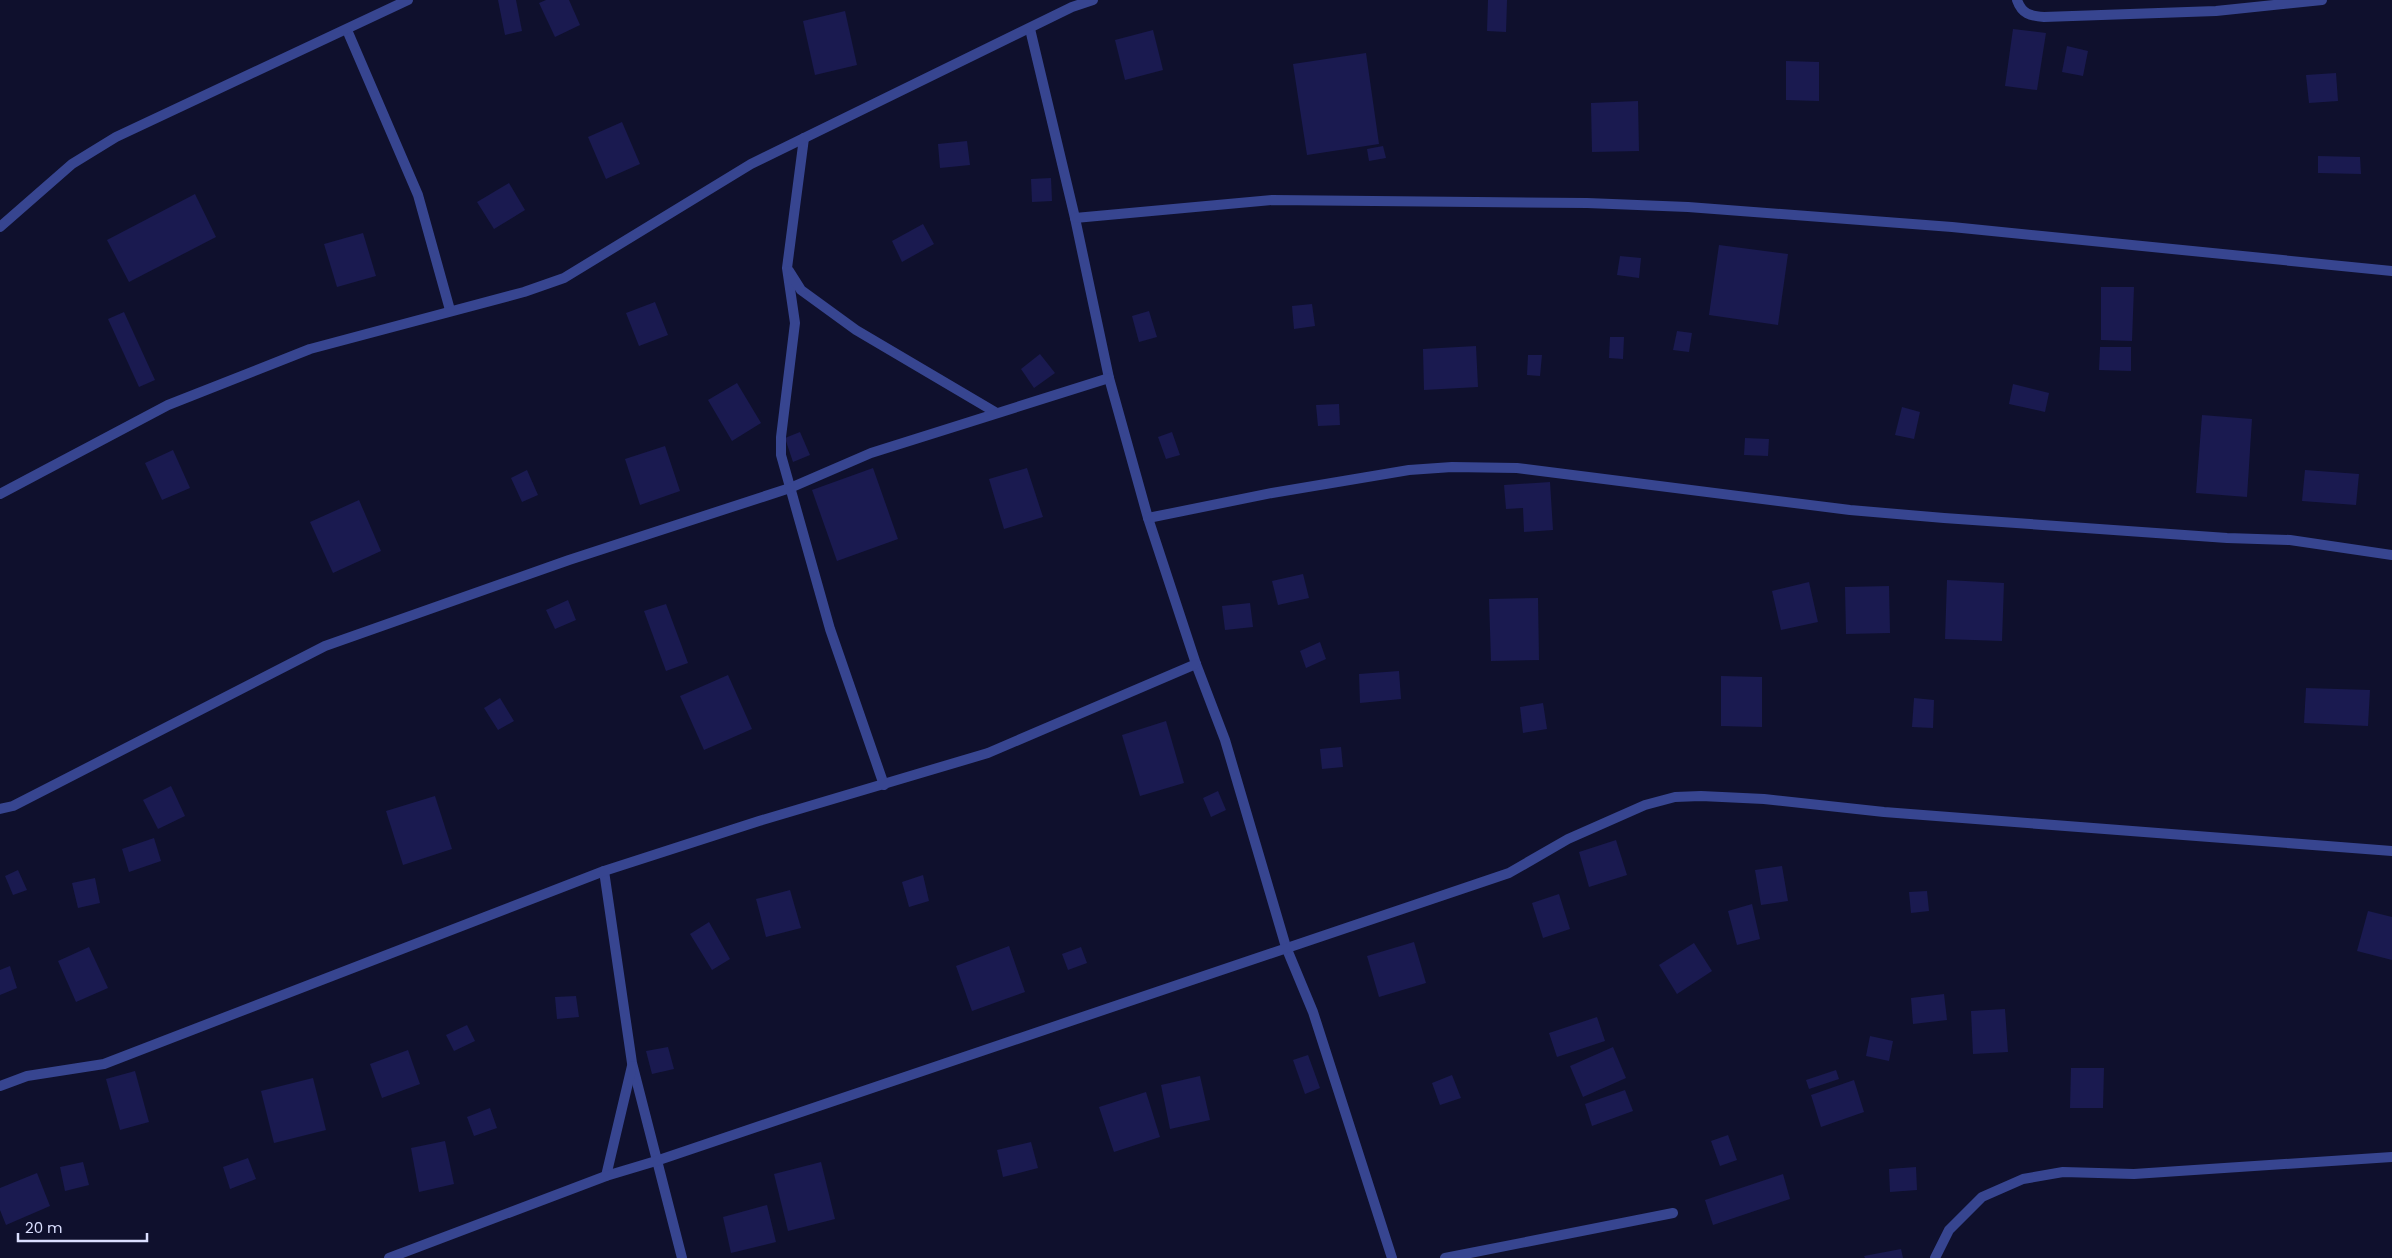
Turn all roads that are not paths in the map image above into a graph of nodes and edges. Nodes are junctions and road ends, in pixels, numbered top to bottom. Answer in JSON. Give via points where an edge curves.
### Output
{"nodes":[{"id":1,"x":408,"y":0,"type":"edge"},
{"id":2,"x":1093,"y":0,"type":"edge"},
{"id":3,"x":2017,"y":0,"type":"edge"},
{"id":4,"x":2322,"y":0,"type":"edge"},
{"id":5,"x":1030,"y":28,"type":"junction"},
{"id":6,"x":347,"y":30,"type":"junction"},
{"id":7,"x":804,"y":138,"type":"junction"},
{"id":8,"x":1075,"y":218,"type":"junction"},
{"id":9,"x":0,"y":227,"type":"edge"},
{"id":10,"x":787,"y":268,"type":"junction"},
{"id":11,"x":2392,"y":271,"type":"edge"},
{"id":12,"x":450,"y":310,"type":"junction"},
{"id":13,"x":1109,"y":378,"type":"junction"},
{"id":14,"x":995,"y":412,"type":"junction"},
{"id":15,"x":790,"y":488,"type":"junction"},
{"id":16,"x":0,"y":494,"type":"edge"},
{"id":17,"x":1148,"y":518,"type":"junction"},
{"id":18,"x":2392,"y":555,"type":"edge"},
{"id":19,"x":1196,"y":664,"type":"junction"},
{"id":20,"x":884,"y":785,"type":"junction"},
{"id":21,"x":0,"y":809,"type":"edge"},
{"id":22,"x":2392,"y":851,"type":"edge"},
{"id":23,"x":604,"y":871,"type":"junction"},
{"id":24,"x":1286,"y":947,"type":"junction"},
{"id":25,"x":632,"y":1063,"type":"junction"},
{"id":26,"x":0,"y":1086,"type":"edge"},
{"id":27,"x":2392,"y":1157,"type":"edge"},
{"id":28,"x":656,"y":1161,"type":"junction"},
{"id":29,"x":606,"y":1176,"type":"junction"},
{"id":30,"x":1674,"y":1213,"type":"dead end"},
{"id":31,"x":389,"y":1258,"type":"edge"},
{"id":32,"x":682,"y":1258,"type":"edge"},
{"id":33,"x":1392,"y":1258,"type":"edge"},
{"id":34,"x":1445,"y":1258,"type":"edge"},
{"id":35,"x":1936,"y":1258,"type":"edge"}],
"edges":[{"from":1,"to":6,"type":"street"},
{"from":2,"to":5,"type":"street"},
{"from":3,"to":4,"type":"street","via":[[2020,10],[2044,17],[2216,12]]},
{"from":5,"to":7,"type":"street"},
{"from":5,"to":8,"type":"street"},
{"from":6,"to":9,"type":"street","via":[[116,137],[72,164]]},
{"from":6,"to":12,"type":"street","via":[[418,195]]},
{"from":7,"to":10,"type":"street"},
{"from":7,"to":12,"type":"street","via":[[751,164],[564,278],[524,292]]},
{"from":8,"to":11,"type":"street","via":[[1282,200],[1678,206],[1952,227]]},
{"from":8,"to":13,"type":"street"},
{"from":10,"to":14,"type":"street","via":[[801,290],[856,330]]},
{"from":10,"to":15,"type":"street","via":[[795,323],[781,455]]},
{"from":12,"to":16,"type":"street","via":[[310,349],[168,405]]},
{"from":13,"to":14,"type":"street"},
{"from":13,"to":17,"type":"street"},
{"from":14,"to":15,"type":"street","via":[[871,453]]},
{"from":15,"to":20,"type":"street","via":[[830,629]]},
{"from":15,"to":21,"type":"street","via":[[569,560],[325,646],[13,806]]},
{"from":17,"to":18,"type":"street","via":[[1272,492],[1409,470],[1517,468],[1850,510],[2290,540]]},
{"from":17,"to":19,"type":"street"},
{"from":19,"to":20,"type":"street","via":[[1016,742]]},
{"from":19,"to":24,"type":"street","via":[[1225,740]]},
{"from":20,"to":23,"type":"street"},
{"from":22,"to":24,"type":"street","via":[[1884,812],[1764,799],[1675,797],[1645,805],[1585,832],[1509,873]]},
{"from":23,"to":25,"type":"street"},
{"from":23,"to":26,"type":"street","via":[[104,1064],[27,1076]]},
{"from":24,"to":28,"type":"street"},
{"from":24,"to":33,"type":"street","via":[[1313,1012]]},
{"from":25,"to":28,"type":"street"},
{"from":25,"to":29,"type":"street"},
{"from":27,"to":35,"type":"street","via":[[2134,1174],[2063,1172],[2023,1178],[1982,1197],[1949,1230]]},
{"from":28,"to":29,"type":"street"},
{"from":28,"to":32,"type":"street"},
{"from":29,"to":31,"type":"street"},
{"from":30,"to":34,"type":"street"}]}
